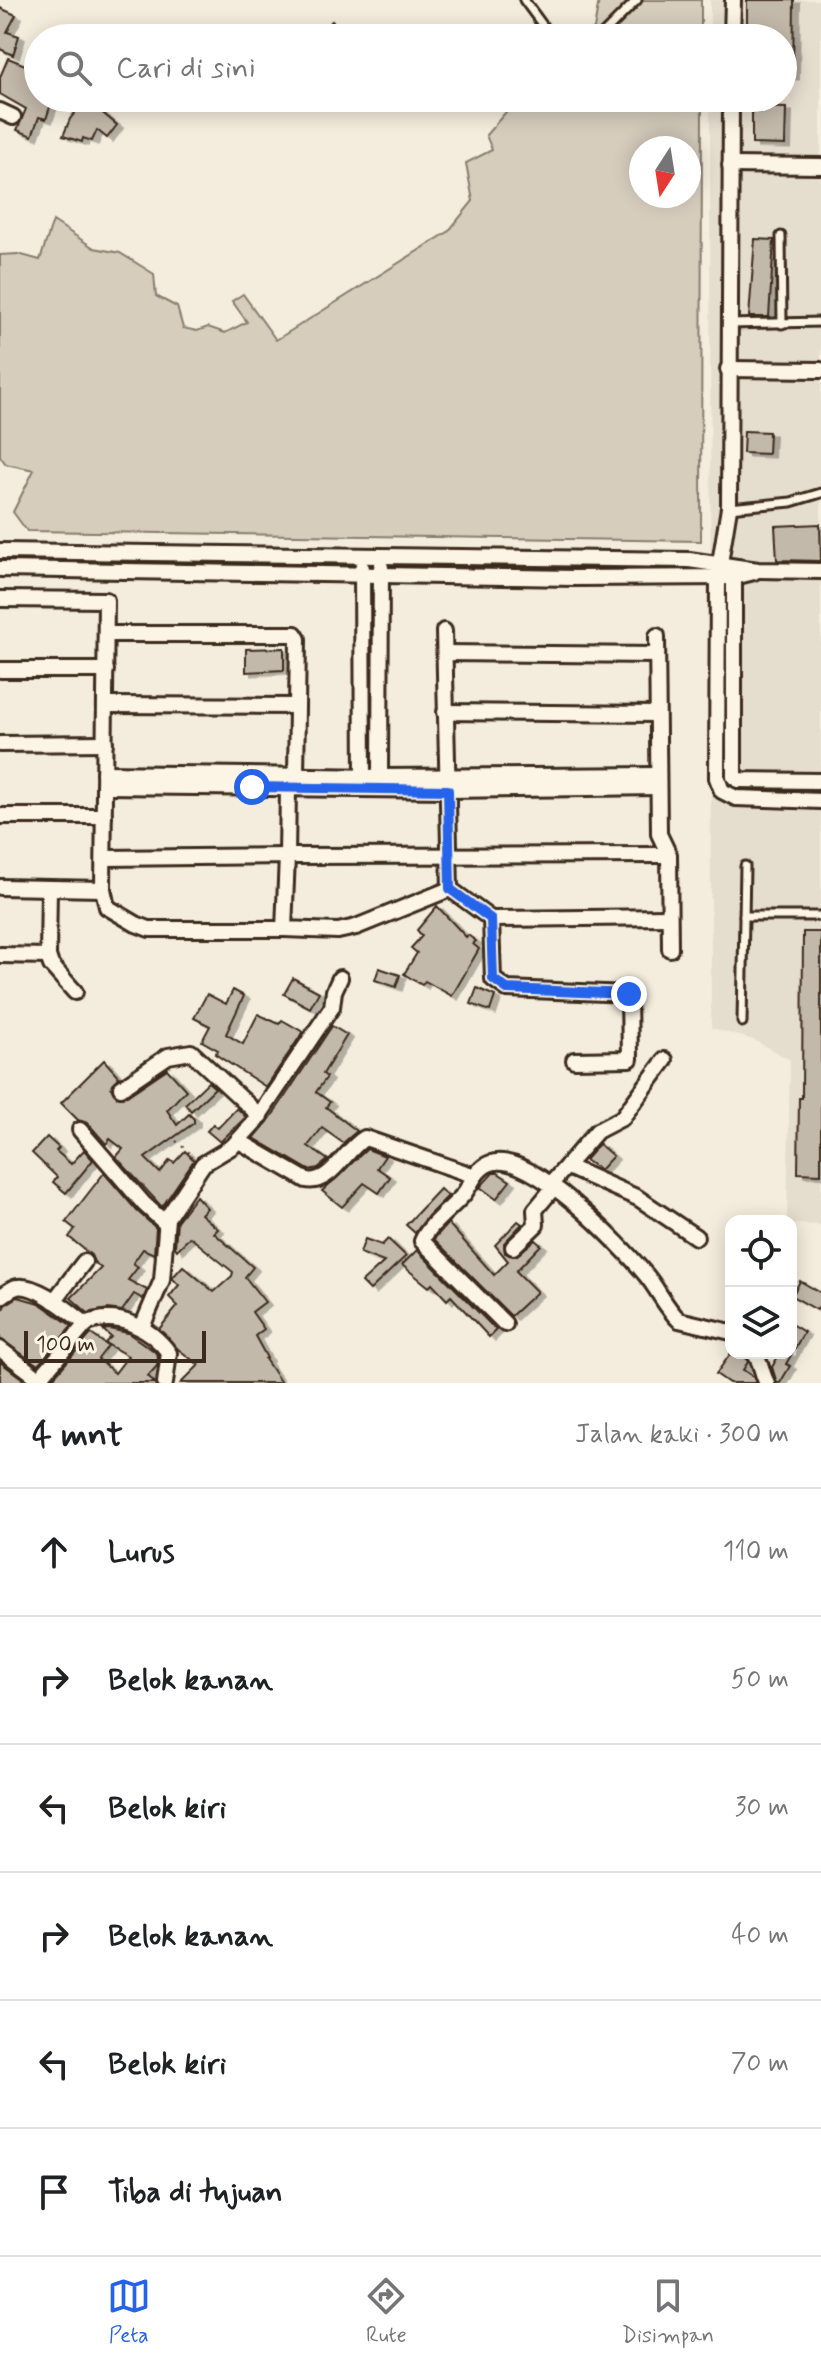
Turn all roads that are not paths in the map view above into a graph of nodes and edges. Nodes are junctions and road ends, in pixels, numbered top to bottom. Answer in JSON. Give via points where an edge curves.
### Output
{"nodes":[{"id":1,"x":524,"y":0,"type":"edge"},
{"id":2,"x":637,"y":0,"type":"edge"},
{"id":3,"x":733,"y":0,"type":"edge"},
{"id":4,"x":542,"y":24,"type":"edge"},
{"id":5,"x":613,"y":24,"type":"edge"},
{"id":6,"x":732,"y":24,"type":"edge"},
{"id":7,"x":731,"y":112,"type":"edge"},
{"id":8,"x":730,"y":165,"type":"junction"},
{"id":9,"x":821,"y":166,"type":"edge"},
{"id":10,"x":781,"y":236,"type":"dead end"},
{"id":11,"x":821,"y":322,"type":"edge"},
{"id":12,"x":729,"y":324,"type":"junction"},
{"id":13,"x":782,"y":324,"type":"junction"},
{"id":14,"x":728,"y":369,"type":"junction"},
{"id":15,"x":821,"y":370,"type":"edge"},
{"id":16,"x":821,"y":493,"type":"edge"},
{"id":17,"x":729,"y":508,"type":"junction"},
{"id":18,"x":0,"y":551,"type":"edge"},
{"id":19,"x":362,"y":554,"type":"junction"},
{"id":20,"x":383,"y":554,"type":"junction"},
{"id":21,"x":0,"y":569,"type":"edge"},
{"id":22,"x":726,"y":570,"type":"junction"},
{"id":23,"x":821,"y":571,"type":"edge"},
{"id":24,"x":363,"y":574,"type":"junction"},
{"id":25,"x":380,"y":575,"type":"junction"},
{"id":26,"x":0,"y":599,"type":"edge"},
{"id":27,"x":444,"y":631,"type":"dead end"},
{"id":28,"x":106,"y":634,"type":"junction"},
{"id":29,"x":657,"y":636,"type":"dead end"},
{"id":30,"x":445,"y":653,"type":"junction"},
{"id":31,"x":657,"y":655,"type":"junction"},
{"id":32,"x":0,"y":670,"type":"edge"},
{"id":33,"x":106,"y":670,"type":"junction"},
{"id":34,"x":106,"y":705,"type":"junction"},
{"id":35,"x":297,"y":706,"type":"junction"},
{"id":36,"x":445,"y":712,"type":"junction"},
{"id":37,"x":657,"y":714,"type":"junction"},
{"id":38,"x":105,"y":743,"type":"junction"},
{"id":39,"x":0,"y":744,"type":"edge"},
{"id":40,"x":734,"y":778,"type":"junction"},
{"id":41,"x":104,"y":780,"type":"junction"},
{"id":42,"x":658,"y":781,"type":"junction"},
{"id":43,"x":821,"y":781,"type":"edge"},
{"id":44,"x":292,"y":782,"type":"junction"},
{"id":45,"x":363,"y":783,"type":"junction"},
{"id":46,"x":379,"y":783,"type":"junction"},
{"id":47,"x":447,"y":783,"type":"junction"},
{"id":48,"x":726,"y":793,"type":"junction"},
{"id":49,"x":821,"y":801,"type":"edge"},
{"id":50,"x":0,"y":816,"type":"edge"},
{"id":51,"x":104,"y":816,"type":"junction"},
{"id":52,"x":669,"y":855,"type":"junction"},
{"id":53,"x":287,"y":856,"type":"junction"},
{"id":54,"x":448,"y":856,"type":"junction"},
{"id":55,"x":104,"y":858,"type":"junction"},
{"id":56,"x":745,"y":866,"type":"dead end"},
{"id":57,"x":0,"y":887,"type":"edge"},
{"id":58,"x":49,"y":888,"type":"junction"},
{"id":59,"x":103,"y":889,"type":"junction"},
{"id":60,"x":450,"y":889,"type":"junction"},
{"id":61,"x":744,"y":916,"type":"junction"},
{"id":62,"x":821,"y":916,"type":"edge"},
{"id":63,"x":669,"y":917,"type":"junction"},
{"id":64,"x":491,"y":919,"type":"junction"},
{"id":65,"x":284,"y":929,"type":"junction"},
{"id":66,"x":670,"y":949,"type":"dead end"},
{"id":67,"x":0,"y":955,"type":"edge"},
{"id":68,"x":48,"y":956,"type":"junction"},
{"id":69,"x":340,"y":978,"type":"dead end"},
{"id":70,"x":75,"y":992,"type":"dead end"},
{"id":71,"x":742,"y":1022,"type":"dead end"},
{"id":72,"x":574,"y":1060,"type":"dead end"},
{"id":73,"x":665,"y":1060,"type":"dead end"},
{"id":74,"x":121,"y":1088,"type":"dead end"},
{"id":75,"x":260,"y":1116,"type":"junction"},
{"id":76,"x":80,"y":1130,"type":"dead end"},
{"id":77,"x":239,"y":1141,"type":"junction"},
{"id":78,"x":568,"y":1167,"type":"junction"},
{"id":79,"x":475,"y":1176,"type":"junction"},
{"id":80,"x":552,"y":1186,"type":"junction"},
{"id":81,"x":165,"y":1223,"type":"junction"},
{"id":82,"x":696,"y":1237,"type":"dead end"},
{"id":83,"x":513,"y":1247,"type":"dead end"},
{"id":84,"x":84,"y":1262,"type":"dead end"},
{"id":85,"x":0,"y":1297,"type":"edge"},
{"id":86,"x":54,"y":1301,"type":"junction"},
{"id":87,"x":86,"y":1324,"type":"junction"},
{"id":88,"x":505,"y":1324,"type":"dead end"},
{"id":89,"x":145,"y":1329,"type":"junction"},
{"id":90,"x":725,"y":1331,"type":"edge"},
{"id":91,"x":0,"y":1349,"type":"edge"},
{"id":92,"x":759,"y":1359,"type":"edge"},
{"id":93,"x":37,"y":1380,"type":"edge"},
{"id":94,"x":165,"y":1383,"type":"edge"},
{"id":95,"x":767,"y":1383,"type":"edge"}],
"edges":[{"from":1,"to":4,"type":"lane"},
{"from":2,"to":5,"type":"lane"},
{"from":3,"to":6,"type":"street"},
{"from":7,"to":8,"type":"street"},
{"from":8,"to":9,"type":"street"},
{"from":8,"to":12,"type":"street"},
{"from":10,"to":13,"type":"lane"},
{"from":11,"to":13,"type":"lane"},
{"from":12,"to":13,"type":"lane"},
{"from":12,"to":14,"type":"street"},
{"from":14,"to":15,"type":"street"},
{"from":14,"to":17,"type":"street"},
{"from":16,"to":17,"type":"lane","via":[[791,502]]},
{"from":17,"to":22,"type":"street"},
{"from":18,"to":19,"type":"street"},
{"from":19,"to":20,"type":"street"},
{"from":19,"to":24,"type":"street"},
{"from":20,"to":22,"type":"street","via":[[689,560]]},
{"from":20,"to":25,"type":"street"},
{"from":21,"to":24,"type":"street"},
{"from":22,"to":23,"type":"street"},
{"from":22,"to":25,"type":"street","via":[[574,578]]},
{"from":22,"to":40,"type":"street"},
{"from":22,"to":48,"type":"street","via":[[717,778]]},
{"from":24,"to":25,"type":"street"},
{"from":24,"to":45,"type":"street"},
{"from":25,"to":46,"type":"street"},
{"from":26,"to":28,"type":"street","via":[[106,600]]},
{"from":27,"to":30,"type":"street"},
{"from":28,"to":33,"type":"street"},
{"from":28,"to":35,"type":"street","via":[[291,633],[298,639]]},
{"from":29,"to":31,"type":"street"},
{"from":30,"to":31,"type":"street"},
{"from":30,"to":36,"type":"street"},
{"from":31,"to":37,"type":"street"},
{"from":32,"to":33,"type":"street"},
{"from":33,"to":34,"type":"street"},
{"from":34,"to":35,"type":"street"},
{"from":34,"to":38,"type":"street"},
{"from":35,"to":44,"type":"street"},
{"from":36,"to":37,"type":"street"},
{"from":36,"to":47,"type":"street"},
{"from":37,"to":42,"type":"street"},
{"from":38,"to":39,"type":"street"},
{"from":38,"to":41,"type":"street"},
{"from":40,"to":43,"type":"street"},
{"from":40,"to":48,"type":"street"},
{"from":41,"to":44,"type":"street"},
{"from":41,"to":51,"type":"street"},
{"from":42,"to":47,"type":"street"},
{"from":42,"to":52,"type":"street","via":[[659,834]]},
{"from":44,"to":45,"type":"street"},
{"from":44,"to":53,"type":"street"},
{"from":45,"to":46,"type":"street"},
{"from":46,"to":47,"type":"street"},
{"from":47,"to":54,"type":"street"},
{"from":48,"to":49,"type":"street","via":[[736,798]]},
{"from":50,"to":51,"type":"street"},
{"from":51,"to":55,"type":"street"},
{"from":52,"to":54,"type":"street"},
{"from":52,"to":63,"type":"street"},
{"from":53,"to":54,"type":"street"},
{"from":53,"to":55,"type":"street"},
{"from":53,"to":65,"type":"street"},
{"from":54,"to":60,"type":"street"},
{"from":55,"to":59,"type":"street"},
{"from":56,"to":61,"type":"lane"},
{"from":57,"to":58,"type":"street"},
{"from":58,"to":59,"type":"street"},
{"from":58,"to":68,"type":"street"},
{"from":59,"to":65,"type":"street","via":[[107,907],[149,929]]},
{"from":60,"to":64,"type":"street"},
{"from":60,"to":65,"type":"street","via":[[356,927]]},
{"from":61,"to":62,"type":"lane"},
{"from":61,"to":71,"type":"lane"},
{"from":63,"to":64,"type":"street"},
{"from":63,"to":66,"type":"street"},
{"from":64,"to":72,"type":"street","via":[[493,979],[499,986],[629,994],[630,1059]]},
{"from":67,"to":68,"type":"street"},
{"from":68,"to":70,"type":"street"},
{"from":69,"to":75,"type":"street","via":[[332,1007]]},
{"from":73,"to":78,"type":"street","via":[[622,1118],[597,1131]]},
{"from":74,"to":75,"type":"street","via":[[168,1056],[191,1052]]},
{"from":75,"to":77,"type":"street"},
{"from":76,"to":81,"type":"street"},
{"from":77,"to":79,"type":"street","via":[[314,1182],[365,1138]]},
{"from":77,"to":81,"type":"street","via":[[203,1164]]},
{"from":78,"to":80,"type":"street"},
{"from":78,"to":82,"type":"street","via":[[638,1198]]},
{"from":79,"to":80,"type":"street","via":[[491,1163],[507,1162]]},
{"from":79,"to":88,"type":"street","via":[[423,1243]]},
{"from":80,"to":83,"type":"street","via":[[535,1210],[536,1225]]},
{"from":80,"to":90,"type":"street","via":[[613,1238],[679,1320]]},
{"from":81,"to":89,"type":"street","via":[[162,1280]]},
{"from":84,"to":86,"type":"street"},
{"from":85,"to":86,"type":"street","via":[[18,1287]]},
{"from":86,"to":87,"type":"street"},
{"from":87,"to":89,"type":"street","via":[[103,1318]]},
{"from":87,"to":93,"type":"street"},
{"from":89,"to":94,"type":"street","via":[[169,1353]]},
{"from":91,"to":93,"type":"street"},
{"from":92,"to":95,"type":"street"}]}
